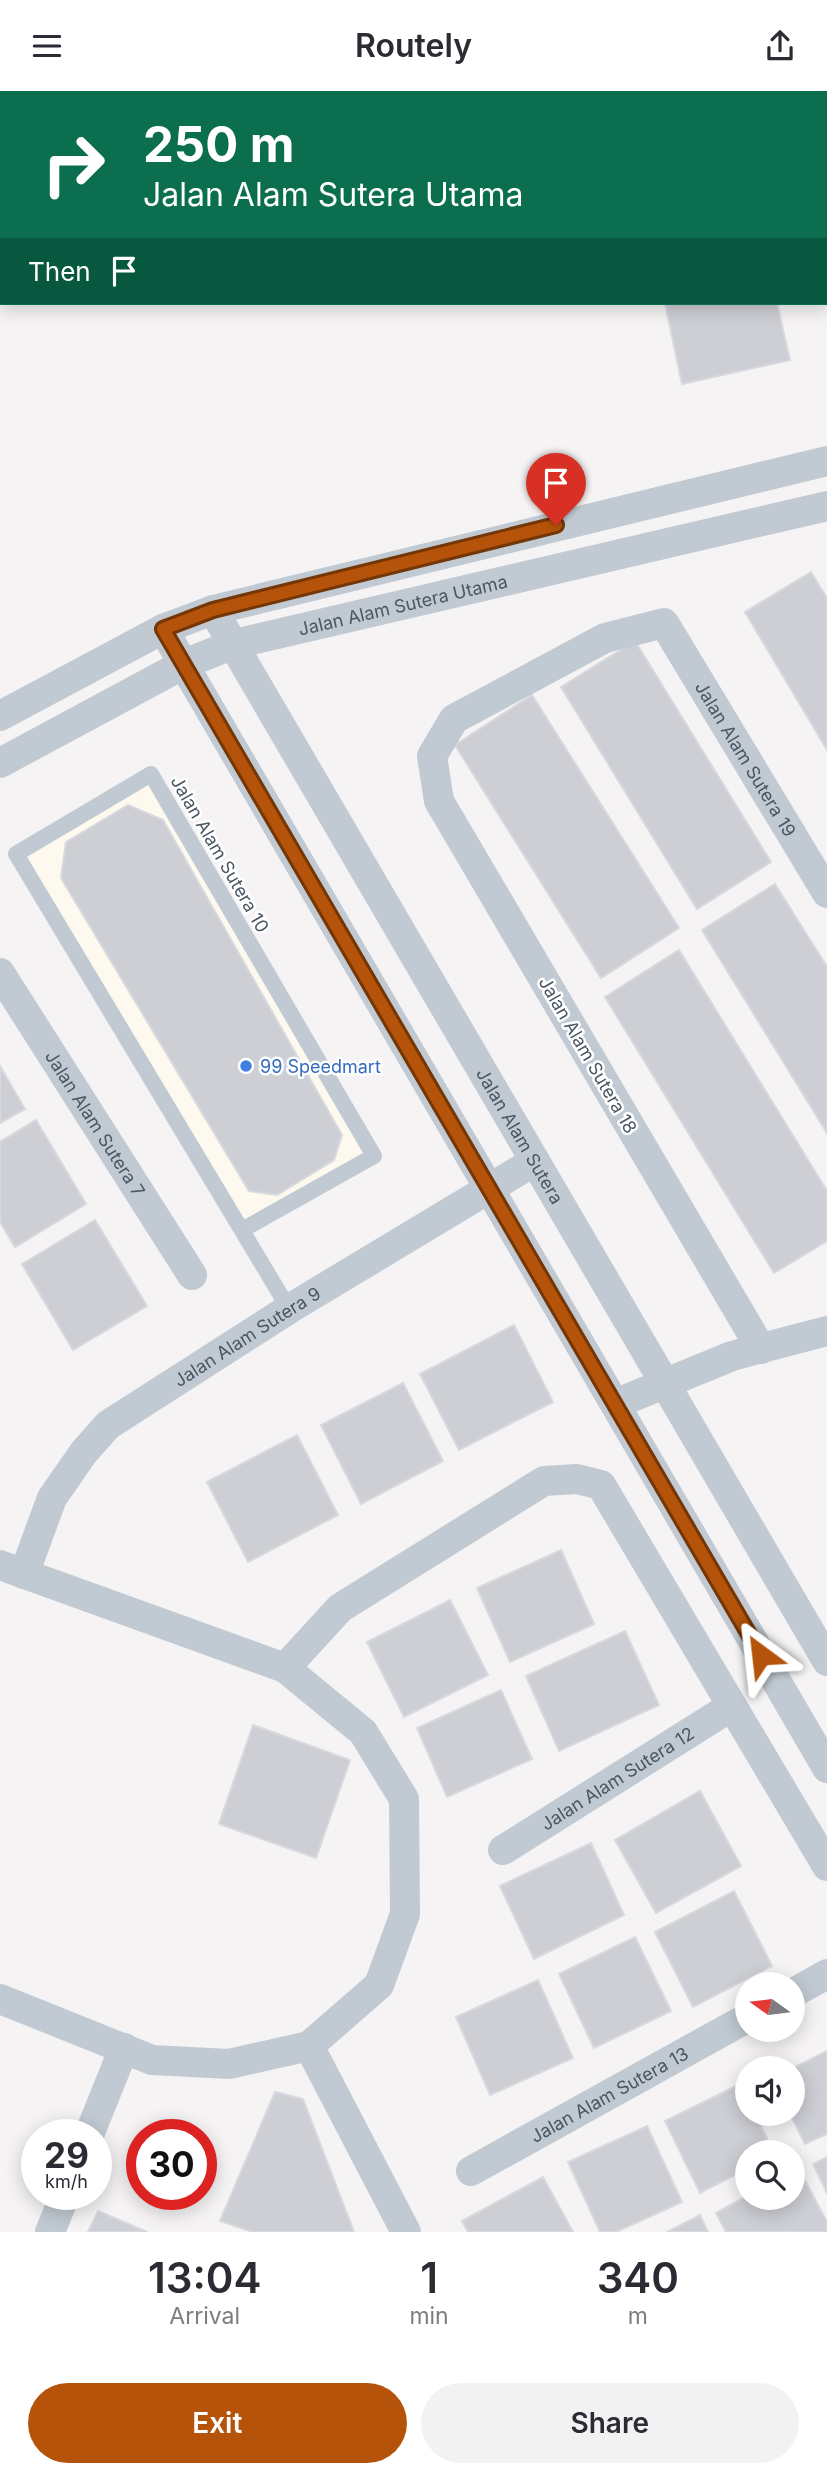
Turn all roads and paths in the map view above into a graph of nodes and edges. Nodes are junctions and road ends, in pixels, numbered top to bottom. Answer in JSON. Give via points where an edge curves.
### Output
{"nodes":[{"id":1,"x":827,"y":461,"type":"edge"},
{"id":2,"x":827,"y":506,"type":"edge"},
{"id":3,"x":213,"y":610,"type":"junction"},
{"id":4,"x":664,"y":623,"type":"joint"},
{"id":5,"x":163,"y":629,"type":"junction"},
{"id":6,"x":234,"y":644,"type":"junction"},
{"id":7,"x":184,"y":664,"type":"junction"},
{"id":8,"x":0,"y":716,"type":"edge"},
{"id":9,"x":0,"y":763,"type":"edge"},
{"id":10,"x":827,"y":893,"type":"edge"},
{"id":11,"x":0,"y":973,"type":"edge"},
{"id":12,"x":535,"y":1161,"type":"junction"},
{"id":13,"x":490,"y":1188,"type":"junction"},
{"id":14,"x":242,"y":1230,"type":"junction"},
{"id":15,"x":192,"y":1275,"type":"dead end"},
{"id":16,"x":289,"y":1308,"type":"junction"},
{"id":17,"x":827,"y":1331,"type":"edge"},
{"id":18,"x":761,"y":1349,"type":"junction"},
{"id":19,"x":666,"y":1383,"type":"junction"},
{"id":20,"x":615,"y":1404,"type":"junction"},
{"id":21,"x":12,"y":1569,"type":"edge"},
{"id":22,"x":827,"y":1661,"type":"edge"},
{"id":23,"x":285,"y":1668,"type":"junction"},
{"id":24,"x":732,"y":1706,"type":"junction"},
{"id":25,"x":827,"y":1769,"type":"edge"},
{"id":26,"x":503,"y":1850,"type":"dead end"},
{"id":27,"x":827,"y":1866,"type":"edge"},
{"id":28,"x":827,"y":1974,"type":"edge"},
{"id":29,"x":805,"y":1986,"type":"edge"},
{"id":30,"x":0,"y":1999,"type":"edge"},
{"id":31,"x":735,"y":2025,"type":"edge"},
{"id":32,"x":309,"y":2046,"type":"junction"},
{"id":33,"x":124,"y":2048,"type":"junction"},
{"id":34,"x":95,"y":2119,"type":"edge"},
{"id":35,"x":471,"y":2171,"type":"dead end"},
{"id":36,"x":59,"y":2210,"type":"edge"},
{"id":37,"x":50,"y":2232,"type":"edge"},
{"id":38,"x":406,"y":2232,"type":"edge"}],
"edges":[{"from":1,"to":3,"type":"street"},
{"from":2,"to":6,"type":"street","name":"Jalan Alam Sutera Utama"},
{"from":3,"to":5,"type":"street"},
{"from":3,"to":6,"type":"street","name":"Jalan Alam Sutera"},
{"from":4,"to":10,"type":"street","name":"Jalan Alam Sutera 19"},
{"from":4,"to":18,"type":"street","name":"Jalan Alam Sutera 18","via":[[606,638],[454,719],[432,756],[439,801]]},
{"from":5,"to":7,"type":"street"},
{"from":5,"to":8,"type":"street"},
{"from":6,"to":7,"type":"street","name":"Jalan Alam Sutera Utama"},
{"from":6,"to":12,"type":"street","name":"Jalan Alam Sutera"},
{"from":7,"to":9,"type":"street","name":"Jalan Alam Sutera Utama"},
{"from":7,"to":13,"type":"street"},
{"from":11,"to":15,"type":"street","name":"Jalan Alam Sutera 7"},
{"from":12,"to":13,"type":"street","name":"Jalan Alam Sutera 9"},
{"from":12,"to":19,"type":"street","name":"Jalan Alam Sutera"},
{"from":13,"to":16,"type":"street","name":"Jalan Alam Sutera 9"},
{"from":13,"to":20,"type":"street"},
{"from":14,"to":14,"type":"lane","name":"Jalan Alam Sutera 10","via":[[16,854],[152,774],[374,1156]]},
{"from":14,"to":16,"type":"lane","name":"Jalan Alam Sutera 10"},
{"from":16,"to":21,"type":"street","name":"Jalan Alam Sutera 9","via":[[108,1425],[52,1498]]},
{"from":17,"to":18,"type":"street"},
{"from":18,"to":19,"type":"street"},
{"from":19,"to":20,"type":"street"},
{"from":19,"to":22,"type":"street","name":"Jalan Alam Sutera"},
{"from":20,"to":25,"type":"street"},
{"from":21,"to":23,"type":"street"},
{"from":23,"to":24,"type":"street","via":[[340,1608],[544,1481],[577,1479],[601,1485]]},
{"from":23,"to":32,"type":"street","via":[[363,1732],[404,1799],[405,1914],[379,1985]]},
{"from":24,"to":26,"type":"street","name":"Jalan Alam Sutera 12"},
{"from":24,"to":27,"type":"street"},
{"from":28,"to":29,"type":"street"},
{"from":30,"to":33,"type":"street"},
{"from":31,"to":35,"type":"street","name":"Jalan Alam Sutera 13"},
{"from":32,"to":33,"type":"street","via":[[229,2064],[152,2060]]},
{"from":32,"to":38,"type":"street"},
{"from":33,"to":34,"type":"street"},
{"from":36,"to":37,"type":"street"}]}
